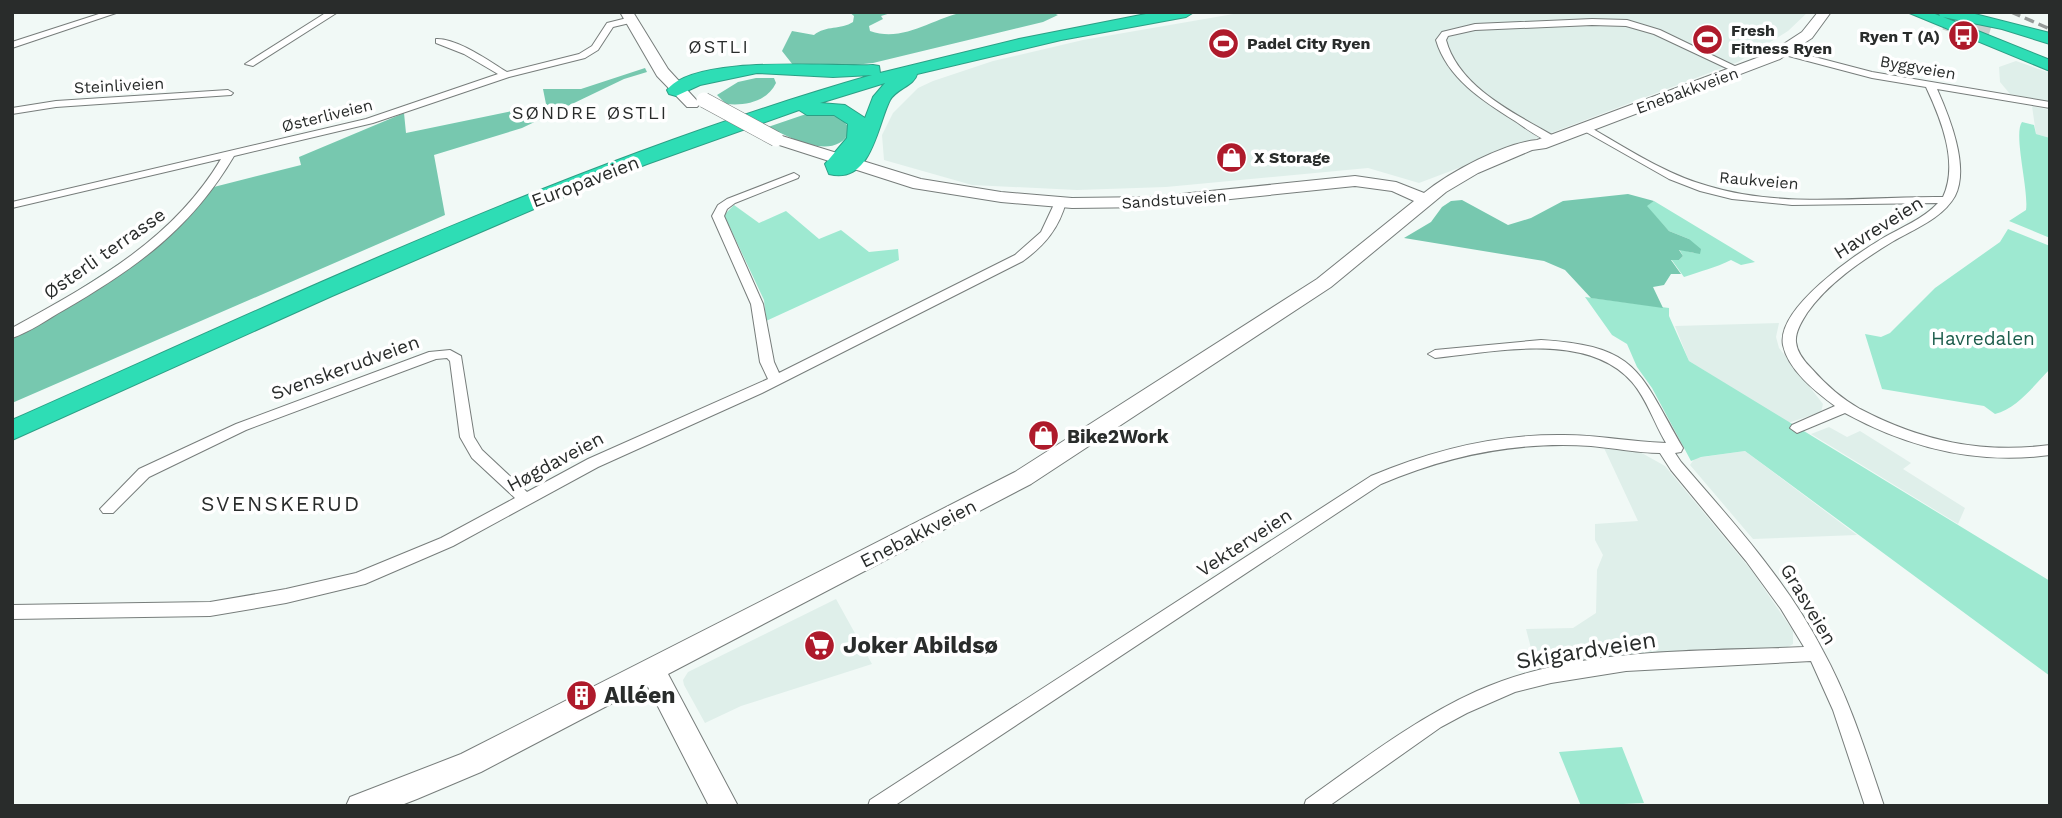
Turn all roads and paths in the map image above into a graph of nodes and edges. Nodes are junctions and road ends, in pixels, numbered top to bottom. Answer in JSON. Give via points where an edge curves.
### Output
{"nodes":[{"id":1,"x":115,"y":12,"type":"edge"},
{"id":2,"x":334,"y":12,"type":"edge"},
{"id":3,"x":1138,"y":12,"type":"edge"},
{"id":4,"x":1185,"y":12,"type":"edge"},
{"id":5,"x":1825,"y":12,"type":"edge"},
{"id":6,"x":1915,"y":12,"type":"edge"},
{"id":7,"x":1943,"y":12,"type":"edge"},
{"id":8,"x":629,"y":16,"type":"edge"},
{"id":9,"x":1996,"y":33,"type":"joint"},
{"id":10,"x":2050,"y":39,"type":"edge"},
{"id":11,"x":439,"y":41,"type":"dead end"},
{"id":12,"x":12,"y":45,"type":"edge"},
{"id":13,"x":2050,"y":48,"type":"edge"},
{"id":14,"x":1784,"y":52,"type":"junction"},
{"id":15,"x":2050,"y":55,"type":"edge"},
{"id":16,"x":250,"y":64,"type":"dead end"},
{"id":17,"x":2050,"y":66,"type":"edge"},
{"id":18,"x":892,"y":68,"type":"junction"},
{"id":19,"x":922,"y":69,"type":"junction"},
{"id":20,"x":859,"y":71,"type":"junction"},
{"id":21,"x":1740,"y":71,"type":"junction"},
{"id":22,"x":506,"y":75,"type":"junction"},
{"id":23,"x":1930,"y":85,"type":"junction"},
{"id":24,"x":228,"y":93,"type":"dead end"},
{"id":25,"x":690,"y":93,"type":"junction"},
{"id":26,"x":773,"y":97,"type":"junction"},
{"id":27,"x":2050,"y":105,"type":"edge"},
{"id":28,"x":12,"y":111,"type":"edge"},
{"id":29,"x":737,"y":124,"type":"junction"},
{"id":30,"x":710,"y":125,"type":"junction"},
{"id":31,"x":1584,"y":128,"type":"junction"},
{"id":32,"x":1553,"y":140,"type":"junction"},
{"id":33,"x":229,"y":155,"type":"junction"},
{"id":34,"x":841,"y":164,"type":"junction"},
{"id":35,"x":794,"y":176,"type":"dead end"},
{"id":36,"x":1432,"y":196,"type":"junction"},
{"id":37,"x":1946,"y":200,"type":"junction"},
{"id":38,"x":1060,"y":202,"type":"junction"},
{"id":39,"x":12,"y":205,"type":"edge"},
{"id":40,"x":12,"y":334,"type":"edge"},
{"id":41,"x":1435,"y":354,"type":"dead end"},
{"id":42,"x":775,"y":379,"type":"junction"},
{"id":43,"x":1846,"y":407,"type":"junction"},
{"id":44,"x":12,"y":418,"type":"edge"},
{"id":45,"x":1797,"y":428,"type":"dead end"},
{"id":46,"x":12,"y":431,"type":"edge"},
{"id":47,"x":1671,"y":448,"type":"junction"},
{"id":48,"x":2050,"y":450,"type":"edge"},
{"id":49,"x":526,"y":500,"type":"junction"},
{"id":50,"x":108,"y":509,"type":"dead end"},
{"id":51,"x":12,"y":612,"type":"edge"},
{"id":52,"x":1816,"y":654,"type":"junction"},
{"id":53,"x":652,"y":670,"type":"junction"},
{"id":54,"x":360,"y":806,"type":"edge"},
{"id":55,"x":724,"y":806,"type":"edge"},
{"id":56,"x":877,"y":806,"type":"edge"},
{"id":57,"x":1313,"y":806,"type":"edge"},
{"id":58,"x":1875,"y":806,"type":"edge"}],
"edges":[{"from":1,"to":12,"type":"street"},
{"from":2,"to":16,"type":"street"},
{"from":3,"to":18,"type":"highway","name":"Europaveien"},
{"from":4,"to":19,"type":"highway","name":"Europaveien","via":[[1036,40]]},
{"from":5,"to":14,"type":"main road","name":"Enebakkveien","via":[[1807,35]]},
{"from":6,"to":17,"type":"highway"},
{"from":7,"to":10,"type":"highway"},
{"from":8,"to":22,"type":"street","name":"Østerliveien","via":[[610,26],[585,55]]},
{"from":8,"to":25,"type":"main road","name":"Sandstuveien","via":[[656,67]]},
{"from":9,"to":13,"type":"highway"},
{"from":9,"to":15,"type":"highway"},
{"from":11,"to":22,"type":"street"},
{"from":14,"to":21,"type":"main road","name":"Enebakkveien"},
{"from":14,"to":23,"type":"street","name":"Byggveien"},
{"from":18,"to":20,"type":"highway"},
{"from":18,"to":30,"type":"highway","name":"Europaveien"},
{"from":19,"to":29,"type":"highway","name":"Europaveien"},
{"from":19,"to":34,"type":"highway","via":[[883,96],[864,151]]},
{"from":20,"to":25,"type":"highway","via":[[764,67]]},
{"from":20,"to":26,"type":"highway"},
{"from":21,"to":31,"type":"main road","name":"Enebakkveien"},
{"from":21,"to":32,"type":"street","via":[[1667,36],[1627,23],[1475,27],[1443,37],[1443,50],[1463,76],[1492,101]]},
{"from":22,"to":33,"type":"street","name":"Østerliveien","via":[[369,121]]},
{"from":23,"to":27,"type":"street","name":"Byggveien"},
{"from":23,"to":37,"type":"street","name":"Havreveien","via":[[1954,162],[1955,186]]},
{"from":24,"to":28,"type":"street","name":"Steinliveien"},
{"from":25,"to":26,"type":"highway","via":[[741,75],[768,72],[787,82]]},
{"from":25,"to":34,"type":"main road","name":"Sandstuveien","via":[[718,122]]},
{"from":26,"to":30,"type":"highway"},
{"from":29,"to":34,"type":"highway","via":[[816,107],[844,111],[855,118],[859,128]]},
{"from":29,"to":46,"type":"highway","name":"Europaveien","via":[[443,238]]},
{"from":30,"to":44,"type":"highway","name":"Europaveien","via":[[448,226]]},
{"from":31,"to":32,"type":"main road","name":"Enebakkveien"},
{"from":31,"to":37,"type":"street","name":"Raukveien","via":[[1676,178],[1737,197]]},
{"from":32,"to":36,"type":"main road","name":"Enebakkveien"},
{"from":33,"to":39,"type":"street","name":"Østerliveien"},
{"from":33,"to":40,"type":"street","name":"Østerli terrasse","via":[[208,192],[172,229],[96,284]]},
{"from":34,"to":38,"type":"main road","name":"Sandstuveien","via":[[888,182]]},
{"from":35,"to":42,"type":"street","via":[[731,201],[718,216],[757,304],[767,362]]},
{"from":36,"to":38,"type":"main road","name":"Sandstuveien","via":[[1355,181],[1170,201]]},
{"from":36,"to":53,"type":"main road","name":"Enebakkveien","via":[[1324,283],[1062,455]]},
{"from":37,"to":43,"type":"street","name":"Havreveien","via":[[1937,213],[1857,258],[1817,294],[1790,334],[1793,353],[1807,373]]},
{"from":38,"to":42,"type":"street","name":"Høgdaveien","via":[[1045,238],[1019,258]]},
{"from":41,"to":47,"type":"street","name":"Grasveien","via":[[1555,345],[1601,354],[1637,379]]},
{"from":42,"to":49,"type":"street","name":"Høgdaveien","via":[[604,458]]},
{"from":43,"to":45,"type":"street"},
{"from":43,"to":48,"type":"street","name":"Havreveien","via":[[1897,433],[1956,449]]},
{"from":47,"to":52,"type":"street","name":"Grasveien","via":[[1676,466],[1765,571]]},
{"from":47,"to":56,"type":"street","name":"Vekterveien","via":[[1513,441],[1452,451],[1409,465],[1376,480]]},
{"from":49,"to":50,"type":"street","name":"Svenskerudveien","via":[[477,454],[467,437],[456,359],[443,354],[299,403],[172,459],[144,473]]},
{"from":49,"to":51,"type":"street","name":"Høgdaveien","via":[[397,565],[286,596],[198,610]]},
{"from":52,"to":57,"type":"street","name":"Skigardveien","via":[[1624,665],[1514,685],[1427,726]]},
{"from":52,"to":58,"type":"street","name":"Grasveien"},
{"from":53,"to":54,"type":"main road","name":"Enebakkveien","via":[[471,763]]},
{"from":53,"to":55,"type":"main road"}]}
